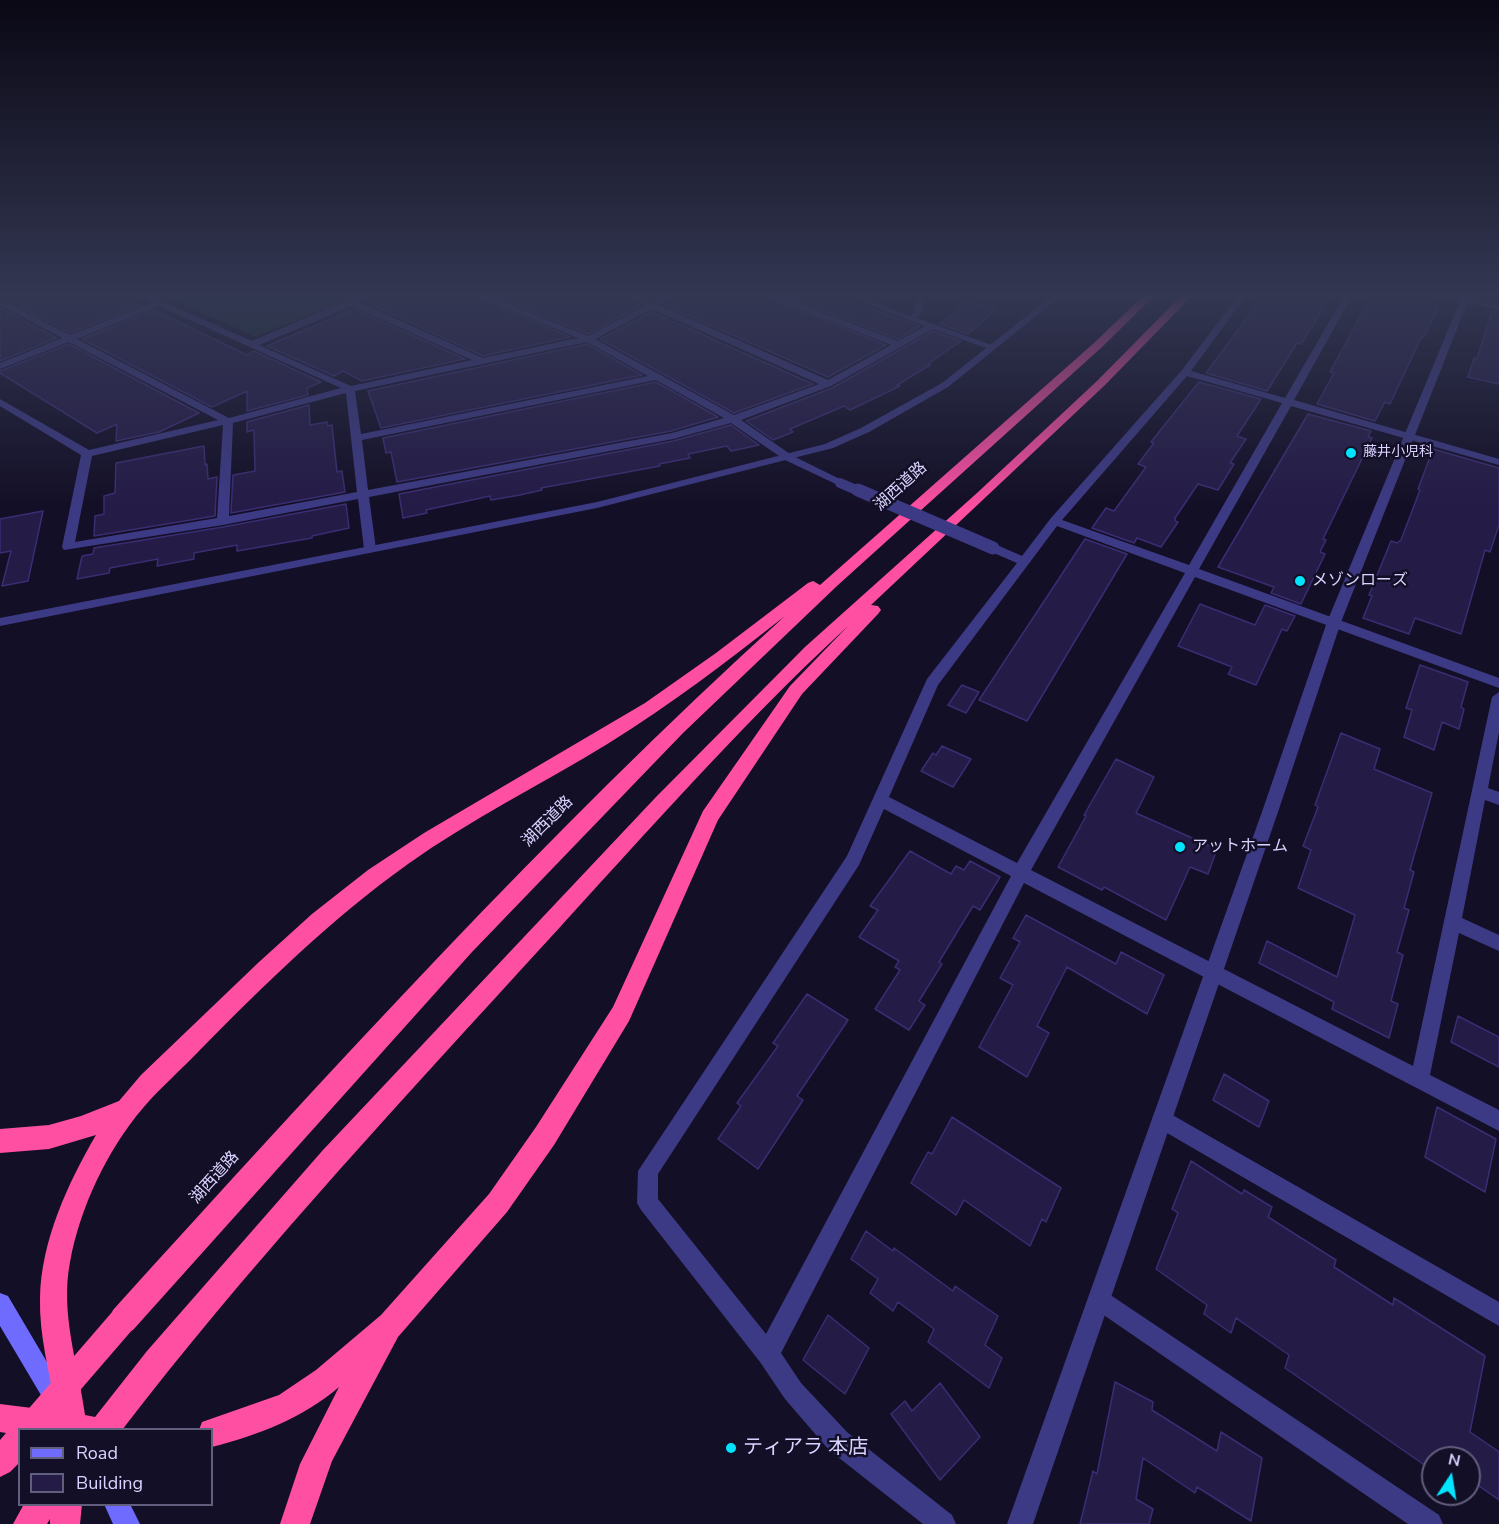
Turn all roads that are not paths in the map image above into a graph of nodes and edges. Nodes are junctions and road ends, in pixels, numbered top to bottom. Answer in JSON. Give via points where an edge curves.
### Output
{"nodes":[{"id":1,"x":125,"y":367,"type":"edge"},
{"id":2,"x":303,"y":367,"type":"edge"},
{"id":3,"x":452,"y":367,"type":"edge"},
{"id":4,"x":639,"y":367,"type":"edge"},
{"id":5,"x":791,"y":367,"type":"edge"},
{"id":6,"x":859,"y":367,"type":"edge"},
{"id":7,"x":967,"y":367,"type":"edge"},
{"id":8,"x":1073,"y":367,"type":"edge"},
{"id":9,"x":1117,"y":367,"type":"edge"},
{"id":10,"x":1189,"y":367,"type":"edge"},
{"id":11,"x":1308,"y":367,"type":"edge"},
{"id":12,"x":1437,"y":367,"type":"edge"},
{"id":13,"x":1185,"y":372,"type":"junction"},
{"id":14,"x":657,"y":377,"type":"junction"},
{"id":15,"x":828,"y":384,"type":"junction"},
{"id":16,"x":350,"y":389,"type":"junction"},
{"id":17,"x":0,"y":402,"type":"edge"},
{"id":18,"x":1288,"y":402,"type":"junction"},
{"id":19,"x":733,"y":419,"type":"junction"},
{"id":20,"x":228,"y":421,"type":"junction"},
{"id":21,"x":1409,"y":436,"type":"junction"},
{"id":22,"x":357,"y":438,"type":"junction"},
{"id":23,"x":87,"y":454,"type":"junction"},
{"id":24,"x":789,"y":458,"type":"junction"},
{"id":25,"x":1499,"y":462,"type":"edge"},
{"id":26,"x":944,"y":483,"type":"junction"},
{"id":27,"x":363,"y":493,"type":"junction"},
{"id":28,"x":982,"y":496,"type":"junction"},
{"id":29,"x":224,"y":521,"type":"junction"},
{"id":30,"x":1055,"y":521,"type":"junction"},
{"id":31,"x":370,"y":549,"type":"junction"},
{"id":32,"x":1024,"y":561,"type":"junction"},
{"id":33,"x":1192,"y":571,"type":"junction"},
{"id":34,"x":0,"y":622,"type":"edge"},
{"id":35,"x":1334,"y":622,"type":"junction"},
{"id":36,"x":1499,"y":683,"type":"edge"},
{"id":37,"x":1499,"y":697,"type":"edge"},
{"id":38,"x":1480,"y":791,"type":"junction"},
{"id":39,"x":1499,"y":799,"type":"edge"},
{"id":40,"x":880,"y":800,"type":"junction"},
{"id":41,"x":1021,"y":872,"type":"junction"},
{"id":42,"x":1453,"y":922,"type":"junction"},
{"id":43,"x":1499,"y":943,"type":"edge"},
{"id":44,"x":1212,"y":973,"type":"junction"},
{"id":45,"x":1420,"y":1079,"type":"junction"},
{"id":46,"x":127,"y":1109,"type":"junction"},
{"id":47,"x":1162,"y":1119,"type":"junction"},
{"id":48,"x":1499,"y":1121,"type":"edge"},
{"id":49,"x":0,"y":1141,"type":"edge"},
{"id":50,"x":1100,"y":1299,"type":"junction"},
{"id":51,"x":0,"y":1304,"type":"edge"},
{"id":52,"x":1499,"y":1315,"type":"edge"},
{"id":53,"x":391,"y":1325,"type":"junction"},
{"id":54,"x":768,"y":1354,"type":"junction"},
{"id":55,"x":0,"y":1418,"type":"edge"},
{"id":56,"x":30,"y":1428,"type":"edge"},
{"id":57,"x":70,"y":1428,"type":"edge"},
{"id":58,"x":76,"y":1428,"type":"edge"},
{"id":59,"x":77,"y":1428,"type":"edge"},
{"id":60,"x":105,"y":1428,"type":"edge"},
{"id":61,"x":213,"y":1432,"type":"edge"},
{"id":62,"x":18,"y":1442,"type":"edge"},
{"id":63,"x":0,"y":1462,"type":"edge"},
{"id":64,"x":42,"y":1506,"type":"edge"},
{"id":65,"x":67,"y":1506,"type":"edge"},
{"id":66,"x":117,"y":1506,"type":"edge"},
{"id":67,"x":28,"y":1524,"type":"edge"},
{"id":68,"x":65,"y":1524,"type":"edge"},
{"id":69,"x":127,"y":1524,"type":"edge"},
{"id":70,"x":295,"y":1524,"type":"edge"},
{"id":71,"x":943,"y":1524,"type":"edge"},
{"id":72,"x":1020,"y":1524,"type":"edge"},
{"id":73,"x":1431,"y":1524,"type":"edge"}],
"edges":[{"from":1,"to":20,"type":"street"},
{"from":2,"to":16,"type":"street"},
{"from":3,"to":16,"type":"street"},
{"from":4,"to":14,"type":"street"},
{"from":5,"to":15,"type":"street"},
{"from":6,"to":15,"type":"street"},
{"from":7,"to":24,"type":"street","via":[[945,385],[865,430]]},
{"from":8,"to":26,"type":"highway","name":"湖西道路"},
{"from":9,"to":28,"type":"highway"},
{"from":10,"to":13,"type":"street"},
{"from":11,"to":18,"type":"street"},
{"from":12,"to":21,"type":"street"},
{"from":13,"to":18,"type":"street"},
{"from":13,"to":30,"type":"street"},
{"from":14,"to":19,"type":"street"},
{"from":14,"to":22,"type":"street"},
{"from":15,"to":19,"type":"street"},
{"from":16,"to":20,"type":"street"},
{"from":16,"to":22,"type":"street"},
{"from":17,"to":23,"type":"street"},
{"from":18,"to":21,"type":"street"},
{"from":18,"to":33,"type":"street"},
{"from":19,"to":24,"type":"street"},
{"from":19,"to":27,"type":"street","via":[[674,436]]},
{"from":20,"to":23,"type":"street"},
{"from":20,"to":29,"type":"street"},
{"from":21,"to":25,"type":"street"},
{"from":21,"to":35,"type":"street"},
{"from":22,"to":27,"type":"street"},
{"from":23,"to":29,"type":"street","via":[[68,547]]},
{"from":24,"to":31,"type":"street","via":[[597,505]]},
{"from":24,"to":32,"type":"street","bridge":true},
{"from":26,"to":46,"type":"highway","via":[[697,676],[357,889],[242,991]]},
{"from":26,"to":56,"type":"highway","name":"湖西道路","bridge":true,"via":[[680,726],[552,853],[357,1059]]},
{"from":27,"to":29,"type":"street"},
{"from":27,"to":31,"type":"street"},
{"from":28,"to":53,"type":"highway","via":[[796,690],[760,740],[710,816],[621,1014],[584,1075],[498,1203]]},
{"from":28,"to":60,"type":"highway","via":[[811,651],[663,802],[332,1159],[157,1361]]},
{"from":30,"to":32,"type":"street"},
{"from":30,"to":33,"type":"street"},
{"from":31,"to":34,"type":"street"},
{"from":32,"to":40,"type":"street","via":[[932,683]]},
{"from":33,"to":35,"type":"street"},
{"from":33,"to":41,"type":"street"},
{"from":35,"to":36,"type":"street"},
{"from":35,"to":44,"type":"street"},
{"from":37,"to":38,"type":"street"},
{"from":38,"to":39,"type":"street"},
{"from":38,"to":42,"type":"street"},
{"from":40,"to":41,"type":"street"},
{"from":40,"to":54,"type":"street","via":[[853,860],[648,1171],[648,1203]]},
{"from":41,"to":44,"type":"street"},
{"from":41,"to":54,"type":"street"},
{"from":42,"to":43,"type":"street"},
{"from":42,"to":45,"type":"street"},
{"from":44,"to":45,"type":"street"},
{"from":44,"to":47,"type":"street"},
{"from":45,"to":48,"type":"street"},
{"from":46,"to":49,"type":"highway","via":[[73,1131],[30,1140]]},
{"from":46,"to":59,"type":"highway","via":[[74,1206],[54,1279],[53,1305]]},
{"from":47,"to":50,"type":"street"},
{"from":47,"to":52,"type":"street"},
{"from":50,"to":72,"type":"street"},
{"from":50,"to":73,"type":"street"},
{"from":51,"to":58,"type":"main road"},
{"from":53,"to":61,"type":"highway","via":[[326,1380],[288,1406]]},
{"from":53,"to":70,"type":"highway","via":[[328,1434]]},
{"from":54,"to":71,"type":"street","via":[[793,1391],[838,1442]]},
{"from":55,"to":57,"type":"highway"},
{"from":62,"to":63,"type":"highway"},
{"from":64,"to":67,"type":"highway"},
{"from":65,"to":68,"type":"highway"},
{"from":66,"to":69,"type":"main road"}]}
